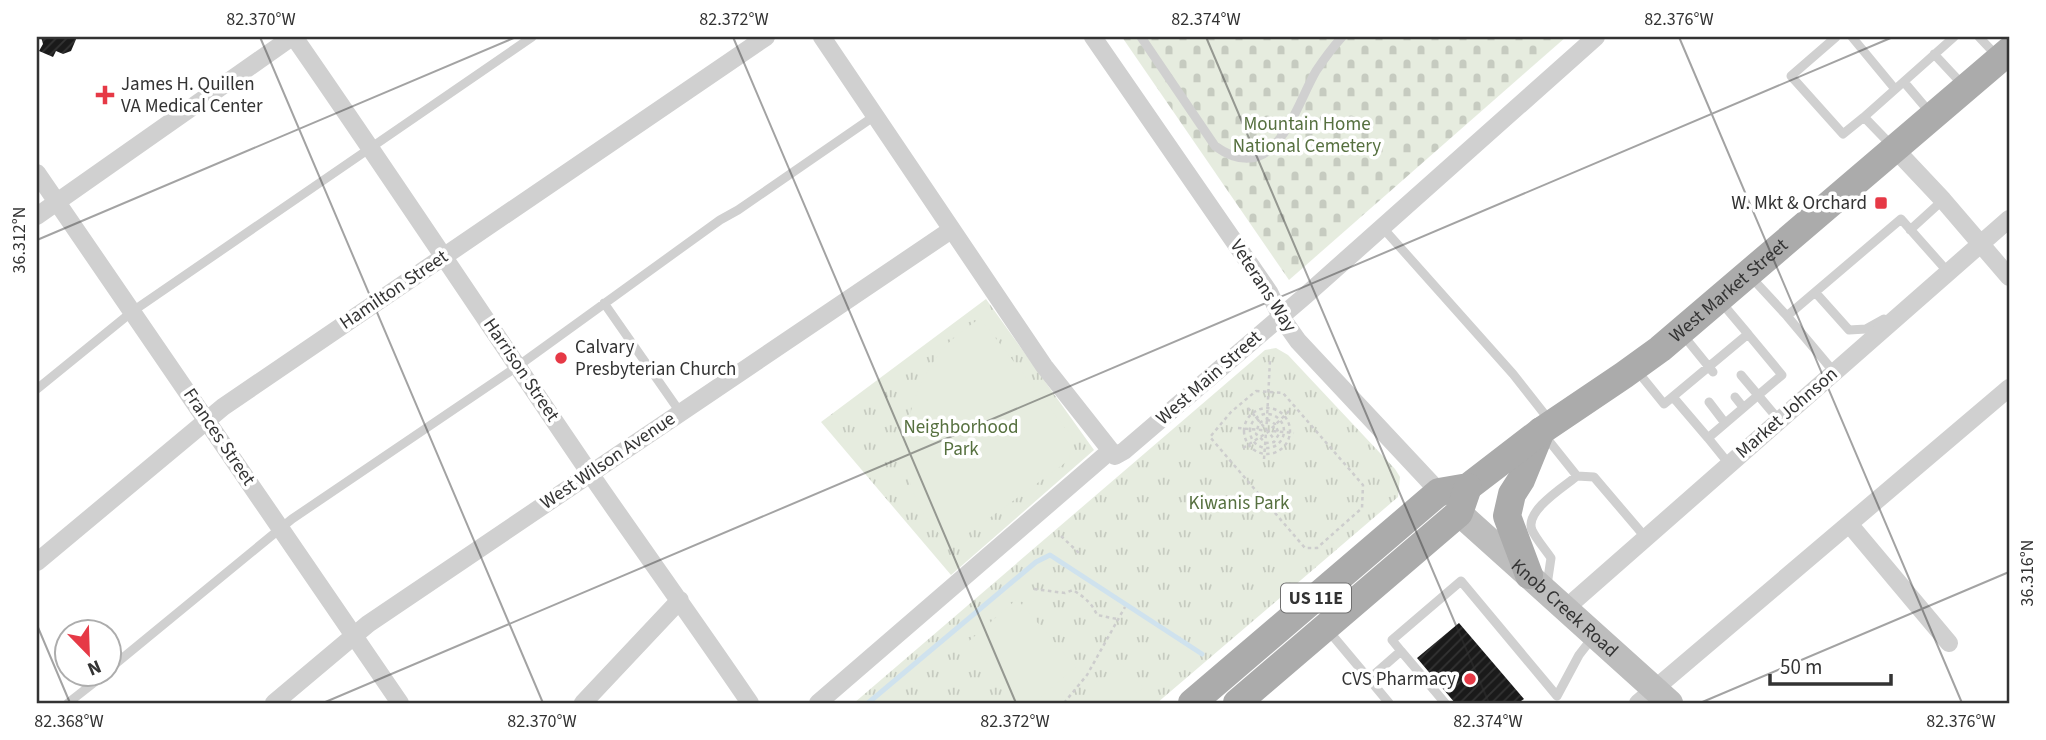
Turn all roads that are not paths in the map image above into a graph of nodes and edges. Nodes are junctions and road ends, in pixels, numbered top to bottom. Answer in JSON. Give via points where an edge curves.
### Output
{"nodes":[{"id":1,"x":293,"y":37,"type":"edge"},
{"id":2,"x":533,"y":37,"type":"edge"},
{"id":3,"x":766,"y":37,"type":"edge"},
{"id":4,"x":822,"y":37,"type":"edge"},
{"id":5,"x":1093,"y":37,"type":"edge"},
{"id":6,"x":1141,"y":37,"type":"edge"},
{"id":7,"x":1342,"y":37,"type":"edge"},
{"id":8,"x":1596,"y":37,"type":"edge"},
{"id":9,"x":1836,"y":37,"type":"edge"},
{"id":10,"x":1852,"y":37,"type":"edge"},
{"id":11,"x":1954,"y":37,"type":"edge"},
{"id":12,"x":1979,"y":37,"type":"edge"},
{"id":13,"x":1934,"y":54,"type":"junction"},
{"id":14,"x":2004,"y":55,"type":"edge"},
{"id":15,"x":1904,"y":82,"type":"junction"},
{"id":16,"x":1966,"y":88,"type":"junction"},
{"id":17,"x":1895,"y":89,"type":"junction"},
{"id":18,"x":876,"y":115,"type":"junction"},
{"id":19,"x":1933,"y":116,"type":"junction"},
{"id":20,"x":1864,"y":117,"type":"junction"},
{"id":21,"x":371,"y":148,"type":"junction"},
{"id":22,"x":1895,"y":148,"type":"junction"},
{"id":23,"x":37,"y":173,"type":"edge"},
{"id":24,"x":1943,"y":200,"type":"junction"},
{"id":25,"x":55,"y":201,"type":"junction"},
{"id":26,"x":37,"y":216,"type":"edge"},
{"id":27,"x":2009,"y":219,"type":"edge"},
{"id":28,"x":1382,"y":227,"type":"junction"},
{"id":29,"x":951,"y":230,"type":"junction"},
{"id":30,"x":1910,"y":230,"type":"junction"},
{"id":31,"x":1981,"y":243,"type":"junction"},
{"id":32,"x":445,"y":256,"type":"junction"},
{"id":33,"x":1748,"y":274,"type":"junction"},
{"id":34,"x":1942,"y":276,"type":"junction"},
{"id":35,"x":2009,"y":277,"type":"edge"},
{"id":36,"x":1815,"y":292,"type":"junction"},
{"id":37,"x":1719,"y":300,"type":"junction"},
{"id":38,"x":604,"y":303,"type":"junction"},
{"id":39,"x":133,"y":311,"type":"junction"},
{"id":40,"x":1787,"y":316,"type":"junction"},
{"id":41,"x":1281,"y":317,"type":"junction"},
{"id":42,"x":1680,"y":331,"type":"junction"},
{"id":43,"x":1748,"y":334,"type":"junction"},
{"id":44,"x":518,"y":366,"type":"junction"},
{"id":45,"x":1634,"y":368,"type":"junction"},
{"id":46,"x":1711,"y":369,"type":"junction"},
{"id":47,"x":1834,"y":372,"type":"junction"},
{"id":48,"x":1741,"y":375,"type":"dead end"},
{"id":49,"x":2009,"y":388,"type":"edge"},
{"id":50,"x":37,"y":390,"type":"edge"},
{"id":51,"x":1757,"y":396,"type":"junction"},
{"id":52,"x":1673,"y":397,"type":"junction"},
{"id":53,"x":1735,"y":397,"type":"dead end"},
{"id":54,"x":1709,"y":402,"type":"dead end"},
{"id":55,"x":1743,"y":407,"type":"junction"},
{"id":56,"x":680,"y":412,"type":"junction"},
{"id":57,"x":207,"y":420,"type":"junction"},
{"id":58,"x":1779,"y":420,"type":"junction"},
{"id":59,"x":1726,"y":423,"type":"junction"},
{"id":60,"x":1546,"y":427,"type":"junction"},
{"id":61,"x":1708,"y":438,"type":"junction"},
{"id":62,"x":1110,"y":451,"type":"junction"},
{"id":63,"x":1729,"y":464,"type":"junction"},
{"id":64,"x":590,"y":474,"type":"junction"},
{"id":65,"x":1577,"y":476,"type":"junction"},
{"id":66,"x":1468,"y":487,"type":"junction"},
{"id":67,"x":1439,"y":492,"type":"junction"},
{"id":68,"x":1459,"y":513,"type":"junction"},
{"id":69,"x":1850,"y":525,"type":"junction"},
{"id":70,"x":281,"y":528,"type":"junction"},
{"id":71,"x":1646,"y":538,"type":"junction"},
{"id":72,"x":37,"y":562,"type":"edge"},
{"id":73,"x":1537,"y":582,"type":"junction"},
{"id":74,"x":680,"y":600,"type":"junction"},
{"id":75,"x":1566,"y":608,"type":"junction"},
{"id":76,"x":1326,"y":627,"type":"junction"},
{"id":77,"x":354,"y":636,"type":"junction"},
{"id":78,"x":1594,"y":636,"type":"junction"},
{"id":79,"x":1949,"y":643,"type":"dead end"},
{"id":80,"x":1401,"y":651,"type":"junction"},
{"id":81,"x":122,"y":660,"type":"edge"},
{"id":82,"x":1369,"y":679,"type":"junction"},
{"id":83,"x":87,"y":688,"type":"edge"},
{"id":84,"x":1654,"y":699,"type":"edge"},
{"id":85,"x":1554,"y":700,"type":"edge"},
{"id":86,"x":68,"y":703,"type":"edge"},
{"id":87,"x":274,"y":703,"type":"edge"},
{"id":88,"x":400,"y":703,"type":"edge"},
{"id":89,"x":583,"y":703,"type":"edge"},
{"id":90,"x":750,"y":703,"type":"edge"},
{"id":91,"x":818,"y":703,"type":"edge"},
{"id":92,"x":1192,"y":703,"type":"edge"},
{"id":93,"x":1237,"y":703,"type":"edge"},
{"id":94,"x":1389,"y":703,"type":"edge"},
{"id":95,"x":1445,"y":703,"type":"edge"}],
"edges":[{"from":1,"to":21,"type":"street","name":"Harrison Street"},
{"from":1,"to":25,"type":"street"},
{"from":2,"to":21,"type":"lane"},
{"from":3,"to":32,"type":"street","name":"Hamilton Street"},
{"from":4,"to":18,"type":"street"},
{"from":5,"to":41,"type":"street","name":"Veterans Way","via":[[1269,292]]},
{"from":6,"to":7,"type":"lane","via":[[1215,146],[1224,153],[1253,157],[1276,146],[1316,71]]},
{"from":8,"to":28,"type":"street","name":"West Main Street"},
{"from":9,"to":20,"type":"lane","via":[[1791,76],[1843,134]]},
{"from":10,"to":17,"type":"lane"},
{"from":11,"to":13,"type":"lane"},
{"from":12,"to":14,"type":"lane"},
{"from":13,"to":15,"type":"lane"},
{"from":13,"to":16,"type":"lane"},
{"from":14,"to":16,"type":"main road","name":"West Market Street"},
{"from":15,"to":17,"type":"lane"},
{"from":15,"to":19,"type":"lane"},
{"from":16,"to":19,"type":"main road","name":"West Market Street"},
{"from":17,"to":20,"type":"lane"},
{"from":18,"to":29,"type":"street"},
{"from":18,"to":38,"type":"lane"},
{"from":19,"to":22,"type":"main road","name":"West Market Street"},
{"from":20,"to":22,"type":"lane"},
{"from":21,"to":32,"type":"street","name":"Harrison Street"},
{"from":21,"to":39,"type":"lane"},
{"from":22,"to":24,"type":"street"},
{"from":22,"to":33,"type":"main road","name":"West Market Street"},
{"from":23,"to":25,"type":"street","name":"Frances Street"},
{"from":24,"to":30,"type":"lane"},
{"from":24,"to":31,"type":"street"},
{"from":25,"to":26,"type":"street"},
{"from":25,"to":39,"type":"street","name":"Frances Street"},
{"from":27,"to":31,"type":"street","name":"Market Johnson"},
{"from":28,"to":41,"type":"street","name":"West Main Street"},
{"from":28,"to":60,"type":"lane","via":[[1513,374]]},
{"from":29,"to":56,"type":"street","name":"West Wilson Avenue"},
{"from":29,"to":62,"type":"street","via":[[1044,366]]},
{"from":30,"to":34,"type":"lane"},
{"from":30,"to":36,"type":"lane","via":[[1901,219]]},
{"from":31,"to":34,"type":"street","name":"Market Johnson"},
{"from":31,"to":35,"type":"street"},
{"from":32,"to":44,"type":"street","name":"Harrison Street"},
{"from":32,"to":57,"type":"street","name":"Hamilton Street"},
{"from":33,"to":37,"type":"main road","name":"West Market Street"},
{"from":33,"to":40,"type":"lane"},
{"from":34,"to":36,"type":"lane","via":[[1866,329],[1849,330]]},
{"from":34,"to":47,"type":"street","name":"Market Johnson"},
{"from":36,"to":40,"type":"lane"},
{"from":37,"to":42,"type":"main road","name":"West Market Street"},
{"from":37,"to":43,"type":"lane"},
{"from":38,"to":44,"type":"lane"},
{"from":38,"to":56,"type":"lane"},
{"from":39,"to":50,"type":"lane"},
{"from":39,"to":57,"type":"street","name":"Frances Street"},
{"from":40,"to":47,"type":"lane"},
{"from":41,"to":62,"type":"street","name":"West Main Street","via":[[1124,451],[1115,456]]},
{"from":41,"to":67,"type":"street","name":"Veterans Way","via":[[1313,359]]},
{"from":42,"to":45,"type":"main road","name":"West Market Street"},
{"from":42,"to":46,"type":"lane"},
{"from":43,"to":46,"type":"lane"},
{"from":43,"to":51,"type":"lane","via":[[1782,375]]},
{"from":44,"to":64,"type":"street","name":"Harrison Street"},
{"from":44,"to":70,"type":"lane"},
{"from":45,"to":52,"type":"lane","via":[[1664,404]]},
{"from":45,"to":60,"type":"main road","name":"West Market Street"},
{"from":46,"to":52,"type":"lane"},
{"from":47,"to":58,"type":"street","name":"Market Johnson"},
{"from":48,"to":51,"type":"lane"},
{"from":49,"to":69,"type":"street"},
{"from":51,"to":55,"type":"lane"},
{"from":51,"to":58,"type":"lane"},
{"from":52,"to":61,"type":"lane"},
{"from":53,"to":55,"type":"lane"},
{"from":54,"to":59,"type":"lane"},
{"from":55,"to":59,"type":"lane"},
{"from":56,"to":64,"type":"street","name":"West Wilson Avenue"},
{"from":57,"to":70,"type":"street","name":"Frances Street"},
{"from":57,"to":72,"type":"street","name":"Hamilton Street"},
{"from":58,"to":63,"type":"street","name":"Market Johnson"},
{"from":59,"to":61,"type":"lane"},
{"from":60,"to":65,"type":"lane"},
{"from":60,"to":66,"type":"main road","name":"West Market Street"},
{"from":60,"to":73,"type":"main road","via":[[1512,494],[1507,516]]},
{"from":61,"to":63,"type":"lane"},
{"from":62,"to":91,"type":"street","name":"West Main Street"},
{"from":63,"to":71,"type":"street","name":"Market Johnson"},
{"from":64,"to":74,"type":"street","name":"Harrison Street"},
{"from":64,"to":77,"type":"street","name":"West Wilson Avenue"},
{"from":65,"to":71,"type":"lane","via":[[1594,477]]},
{"from":65,"to":73,"type":"lane","via":[[1540,505],[1531,523],[1551,558]]},
{"from":66,"to":67,"type":"main road","name":"West Market Street"},
{"from":66,"to":68,"type":"main road"},
{"from":67,"to":68,"type":"street","name":"Veterans Way"},
{"from":67,"to":92,"type":"main road","number":"US 11E"},
{"from":68,"to":73,"type":"main road","name":"Knob Creek Road"},
{"from":68,"to":76,"type":"main road","number":"US 11E"},
{"from":69,"to":79,"type":"street"},
{"from":69,"to":84,"type":"street"},
{"from":70,"to":77,"type":"street","name":"Frances Street"},
{"from":70,"to":81,"type":"lane"},
{"from":71,"to":75,"type":"street","name":"Market Johnson"},
{"from":73,"to":75,"type":"main road","name":"Knob Creek Road"},
{"from":74,"to":89,"type":"street"},
{"from":74,"to":90,"type":"street","name":"Harrison Street"},
{"from":75,"to":78,"type":"main road","name":"Knob Creek Road"},
{"from":76,"to":82,"type":"lane"},
{"from":76,"to":93,"type":"main road","number":"US 11E"},
{"from":77,"to":87,"type":"street","name":"West Wilson Avenue"},
{"from":77,"to":88,"type":"street","name":"Frances Street"},
{"from":78,"to":84,"type":"main road","name":"Knob Creek Road"},
{"from":78,"to":85,"type":"lane"},
{"from":80,"to":82,"type":"lane"},
{"from":80,"to":85,"type":"lane","via":[[1392,640],[1461,581]]},
{"from":80,"to":95,"type":"lane"},
{"from":82,"to":94,"type":"lane"},
{"from":83,"to":86,"type":"lane"}]}
